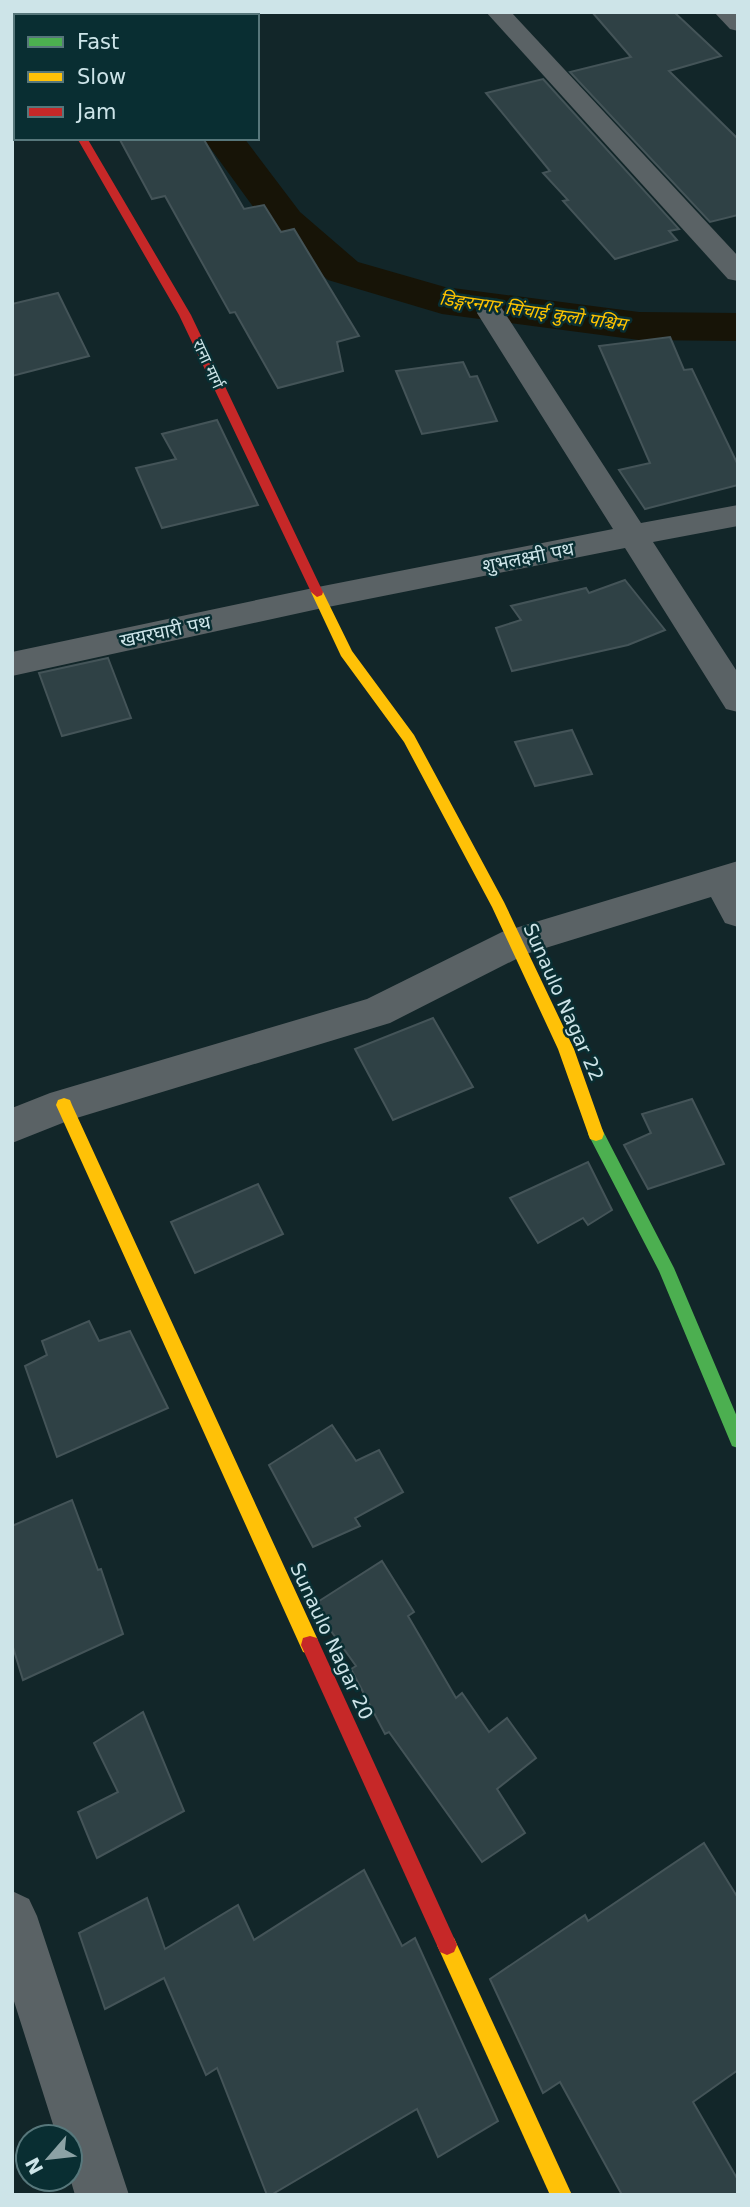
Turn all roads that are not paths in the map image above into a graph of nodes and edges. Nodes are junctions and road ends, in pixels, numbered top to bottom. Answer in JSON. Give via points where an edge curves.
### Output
{"nodes":[{"id":1,"x":498,"y":12,"type":"edge"},
{"id":2,"x":726,"y":12,"type":"edge"},
{"id":3,"x":738,"y":24,"type":"edge"},
{"id":4,"x":83,"y":140,"type":"edge"},
{"id":5,"x":738,"y":273,"type":"edge"},
{"id":6,"x":491,"y":313,"type":"dead end"},
{"id":7,"x":738,"y":514,"type":"edge"},
{"id":8,"x":634,"y":537,"type":"junction"},
{"id":9,"x":318,"y":598,"type":"junction"},
{"id":10,"x":12,"y":664,"type":"edge"},
{"id":11,"x":738,"y":700,"type":"edge"},
{"id":12,"x":729,"y":877,"type":"edge"},
{"id":13,"x":738,"y":913,"type":"edge"},
{"id":14,"x":515,"y":942,"type":"junction"},
{"id":15,"x":64,"y":1105,"type":"junction"},
{"id":16,"x":12,"y":1126,"type":"edge"},
{"id":17,"x":738,"y":1440,"type":"edge"},
{"id":18,"x":12,"y":1916,"type":"edge"},
{"id":19,"x":102,"y":2195,"type":"edge"},
{"id":20,"x":562,"y":2195,"type":"edge"}],
"edges":[{"from":1,"to":5,"type":"street"},
{"from":2,"to":3,"type":"street"},
{"from":4,"to":9,"type":"street","name":"राना मार्ग","via":[[185,315]]},
{"from":6,"to":8,"type":"street"},
{"from":7,"to":8,"type":"street","name":"शुभलक्ष्मी पथ"},
{"from":8,"to":9,"type":"street","name":"शुभलक्ष्मी पथ"},
{"from":8,"to":11,"type":"street"},
{"from":9,"to":10,"type":"street","name":"खयरघारी पथ"},
{"from":9,"to":14,"type":"street","name":"Sunaulo Nagar 22","via":[[346,653],[409,739]]},
{"from":12,"to":13,"type":"street"},
{"from":12,"to":14,"type":"street"},
{"from":14,"to":15,"type":"street","via":[[377,1012]]},
{"from":14,"to":17,"type":"street","name":"Sunaulo Nagar 22","via":[[566,1049],[596,1132],[666,1268]]},
{"from":15,"to":16,"type":"street"},
{"from":15,"to":20,"type":"street","name":"Sunaulo Nagar 20"},
{"from":18,"to":19,"type":"street"}]}
